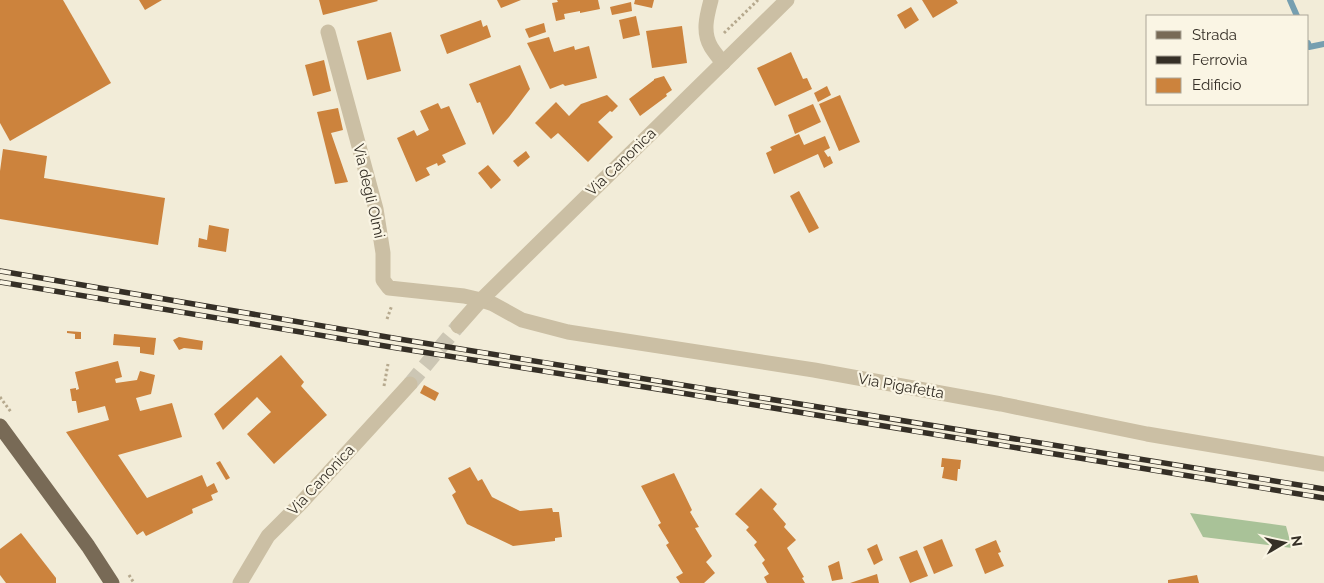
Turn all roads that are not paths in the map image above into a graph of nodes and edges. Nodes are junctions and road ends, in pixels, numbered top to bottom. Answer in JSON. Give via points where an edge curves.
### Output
{"nodes":[{"id":1,"x":711,"y":0,"type":"edge"},
{"id":2,"x":787,"y":0,"type":"edge"},
{"id":3,"x":328,"y":32,"type":"dead end"},
{"id":4,"x":723,"y":63,"type":"junction"},
{"id":5,"x":481,"y":300,"type":"junction"},
{"id":6,"x":458,"y":326,"type":"tunnel mouth"},
{"id":7,"x":410,"y":384,"type":"tunnel mouth"},
{"id":8,"x":0,"y":426,"type":"edge"},
{"id":9,"x":1324,"y":464,"type":"edge"},
{"id":10,"x":112,"y":583,"type":"edge"},
{"id":11,"x":240,"y":583,"type":"edge"}],
"edges":[{"from":1,"to":4,"type":"street","via":[[706,16],[706,35]]},
{"from":2,"to":4,"type":"street","name":"Via Canonica"},
{"from":3,"to":5,"type":"street","name":"Via degli Olmi","via":[[376,209],[383,253],[383,280],[389,288]]},
{"from":4,"to":5,"type":"street","name":"Via Canonica"},
{"from":5,"to":6,"type":"street","name":"Via Canonica"},
{"from":5,"to":9,"type":"street","name":"Via Pigafetta","via":[[522,320],[568,332],[814,370],[1146,434]]},
{"from":7,"to":11,"type":"street","name":"Via Canonica","via":[[268,536]]},
{"from":8,"to":10,"type":"main road"}]}
